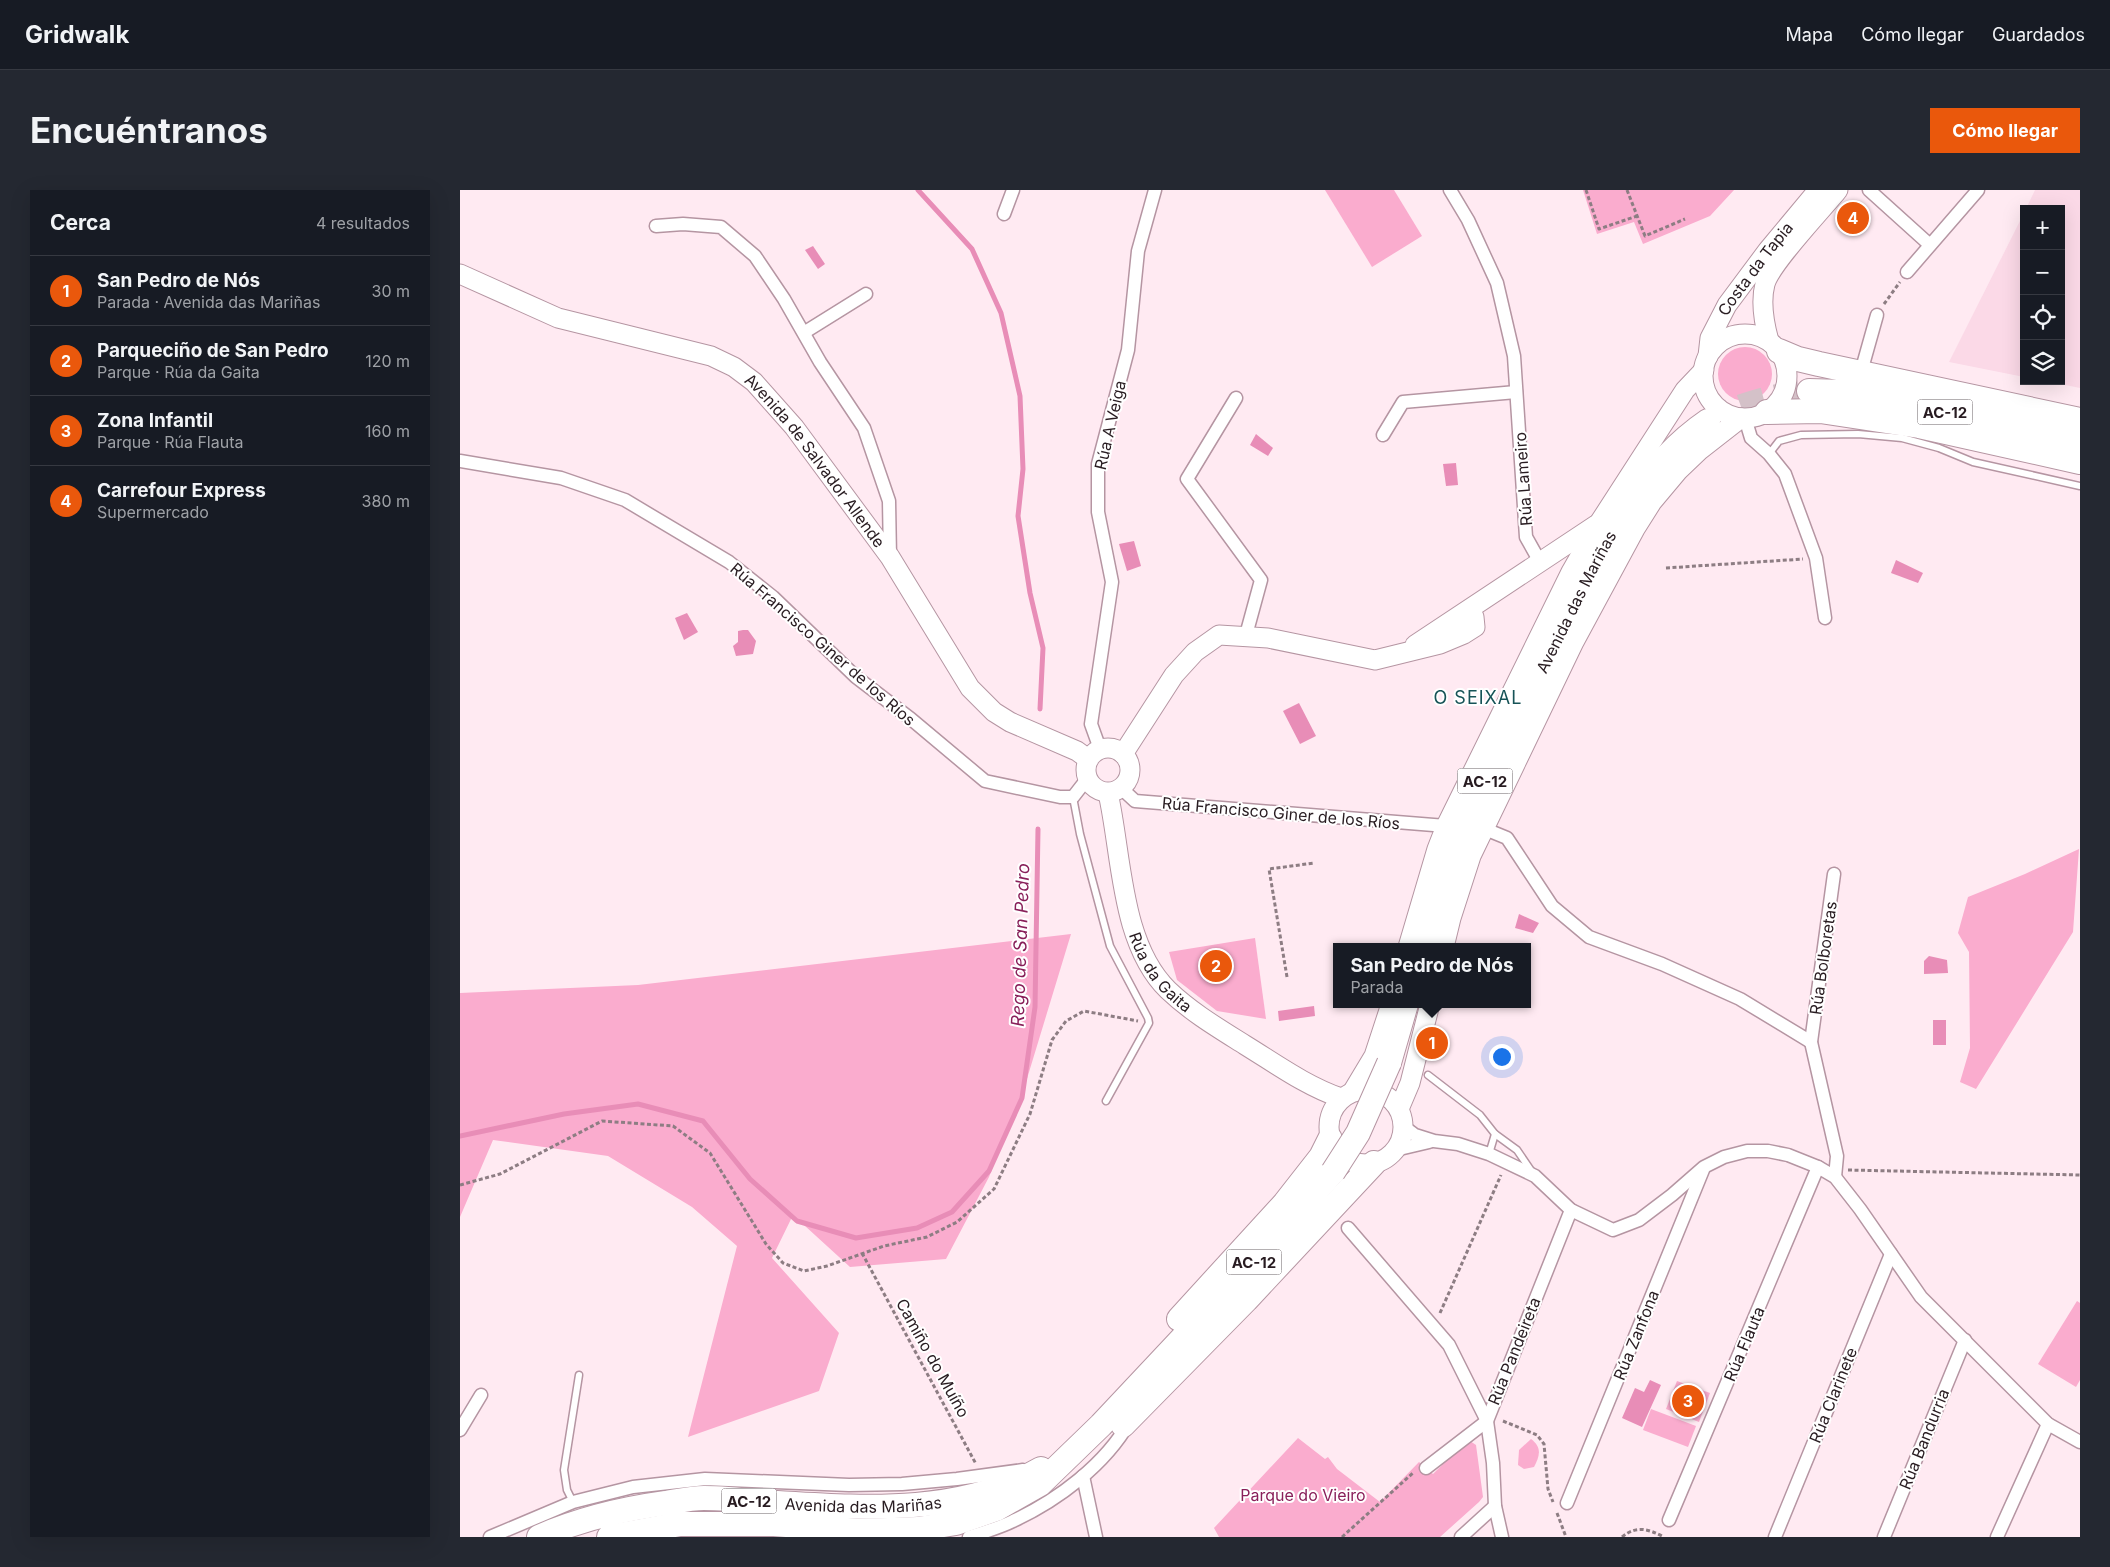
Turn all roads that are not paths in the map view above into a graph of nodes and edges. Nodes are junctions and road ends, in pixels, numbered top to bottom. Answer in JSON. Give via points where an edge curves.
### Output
{"nodes":[{"id":1,"x":1012,"y":190,"type":"edge"},
{"id":2,"x":1155,"y":190,"type":"edge"},
{"id":3,"x":1450,"y":190,"type":"edge"},
{"id":4,"x":1818,"y":190,"type":"edge"},
{"id":5,"x":1838,"y":190,"type":"edge"},
{"id":6,"x":1870,"y":190,"type":"edge"},
{"id":7,"x":1978,"y":190,"type":"edge"},
{"id":8,"x":1004,"y":214,"type":"dead end"},
{"id":9,"x":656,"y":226,"type":"dead end"},
{"id":10,"x":1930,"y":245,"type":"junction"},
{"id":11,"x":1907,"y":272,"type":"road end"},
{"id":12,"x":460,"y":274,"type":"edge"},
{"id":13,"x":866,"y":294,"type":"dead end"},
{"id":14,"x":1877,"y":315,"type":"road end"},
{"id":15,"x":805,"y":332,"type":"junction"},
{"id":16,"x":1774,"y":346,"type":"junction"},
{"id":17,"x":1706,"y":363,"type":"junction"},
{"id":18,"x":1861,"y":372,"type":"junction"},
{"id":19,"x":1810,"y":391,"type":"tunnel mouth"},
{"id":20,"x":1516,"y":392,"type":"junction"},
{"id":21,"x":1236,"y":398,"type":"dead end"},
{"id":22,"x":1751,"y":416,"type":"junction"},
{"id":23,"x":2080,"y":420,"type":"edge"},
{"id":24,"x":1708,"y":421,"type":"tunnel mouth"},
{"id":25,"x":1383,"y":435,"type":"dead end"},
{"id":26,"x":2080,"y":441,"type":"edge"},
{"id":27,"x":1769,"y":454,"type":"junction"},
{"id":28,"x":460,"y":461,"type":"edge"},
{"id":29,"x":2080,"y":462,"type":"edge"},
{"id":30,"x":2080,"y":486,"type":"edge"},
{"id":31,"x":1599,"y":523,"type":"junction"},
{"id":32,"x":890,"y":557,"type":"junction"},
{"id":33,"x":1540,"y":562,"type":"junction"},
{"id":34,"x":1825,"y":618,"type":"dead end"},
{"id":35,"x":1246,"y":635,"type":"junction"},
{"id":36,"x":1094,"y":754,"type":"junction"},
{"id":37,"x":1123,"y":754,"type":"junction"},
{"id":38,"x":1087,"y":779,"type":"junction"},
{"id":39,"x":1114,"y":790,"type":"junction"},
{"id":40,"x":1073,"y":797,"type":"junction"},
{"id":41,"x":1446,"y":826,"type":"junction"},
{"id":42,"x":1485,"y":829,"type":"junction"},
{"id":43,"x":1834,"y":874,"type":"dead end"},
{"id":44,"x":1409,"y":943,"type":"edge"},
{"id":45,"x":1425,"y":943,"type":"edge"},
{"id":46,"x":1445,"y":943,"type":"edge"},
{"id":47,"x":1390,"y":1008,"type":"edge"},
{"id":48,"x":1405,"y":1008,"type":"edge"},
{"id":49,"x":1429,"y":1008,"type":"edge"},
{"id":50,"x":1811,"y":1042,"type":"junction"},
{"id":51,"x":1428,"y":1075,"type":"dead end"},
{"id":52,"x":1310,"y":1086,"type":"junction"},
{"id":53,"x":1347,"y":1095,"type":"junction"},
{"id":54,"x":1106,"y":1101,"type":"dead end"},
{"id":55,"x":1401,"y":1118,"type":"junction"},
{"id":56,"x":1330,"y":1129,"type":"junction"},
{"id":57,"x":1495,"y":1134,"type":"junction"},
{"id":58,"x":1434,"y":1141,"type":"junction"},
{"id":59,"x":1395,"y":1150,"type":"junction"},
{"id":60,"x":1489,"y":1154,"type":"junction"},
{"id":61,"x":1374,"y":1163,"type":"junction"},
{"id":62,"x":1704,"y":1167,"type":"junction"},
{"id":63,"x":1818,"y":1167,"type":"junction"},
{"id":64,"x":1835,"y":1173,"type":"junction"},
{"id":65,"x":1535,"y":1176,"type":"junction"},
{"id":66,"x":1572,"y":1210,"type":"junction"},
{"id":67,"x":1348,"y":1228,"type":"dead end"},
{"id":68,"x":1891,"y":1254,"type":"junction"},
{"id":69,"x":1965,"y":1340,"type":"junction"},
{"id":70,"x":579,"y":1375,"type":"dead end"},
{"id":71,"x":481,"y":1395,"type":"dead end"},
{"id":72,"x":1135,"y":1414,"type":"junction"},
{"id":73,"x":1487,"y":1421,"type":"junction"},
{"id":74,"x":2048,"y":1424,"type":"junction"},
{"id":75,"x":460,"y":1430,"type":"edge"},
{"id":76,"x":1088,"y":1438,"type":"junction"},
{"id":77,"x":2080,"y":1442,"type":"edge"},
{"id":78,"x":1426,"y":1468,"type":"road end"},
{"id":79,"x":1023,"y":1470,"type":"junction"},
{"id":80,"x":1083,"y":1476,"type":"junction"},
{"id":81,"x":962,"y":1498,"type":"junction"},
{"id":82,"x":573,"y":1502,"type":"junction"},
{"id":83,"x":1567,"y":1503,"type":"dead end"},
{"id":84,"x":1495,"y":1506,"type":"junction"},
{"id":85,"x":996,"y":1509,"type":"junction"},
{"id":86,"x":1669,"y":1520,"type":"dead end"},
{"id":87,"x":490,"y":1537,"type":"edge"},
{"id":88,"x":539,"y":1537,"type":"edge"},
{"id":89,"x":610,"y":1537,"type":"edge"},
{"id":90,"x":969,"y":1537,"type":"edge"},
{"id":91,"x":1096,"y":1537,"type":"edge"},
{"id":92,"x":1461,"y":1537,"type":"edge"},
{"id":93,"x":1502,"y":1537,"type":"edge"},
{"id":94,"x":1775,"y":1537,"type":"edge"},
{"id":95,"x":1884,"y":1537,"type":"edge"},
{"id":96,"x":1997,"y":1537,"type":"edge"}],
"edges":[{"from":1,"to":8,"type":"street"},
{"from":2,"to":36,"type":"street","name":"Rúa A Veiga","via":[[1138,251],[1128,350],[1098,464],[1098,512],[1112,582],[1091,724]]},
{"from":3,"to":20,"type":"street","name":"Rúa Lameiro","via":[[1468,220],[1497,283],[1514,356]]},
{"from":4,"to":17,"type":"street","name":"Costa da Tapia","via":[[1727,305],[1710,338]]},
{"from":5,"to":16,"type":"street","name":"Costa da Tapia","via":[[1776,264],[1765,284],[1763,314]]},
{"from":6,"to":10,"type":"street"},
{"from":7,"to":10,"type":"street"},
{"from":9,"to":15,"type":"street","via":[[721,227],[755,256]]},
{"from":10,"to":11,"type":"street"},
{"from":12,"to":32,"type":"street","name":"Avenida de Salvador Allende","via":[[558,318],[680,346],[734,367],[760,388],[794,427]]},
{"from":13,"to":15,"type":"street"},
{"from":14,"to":18,"type":"street"},
{"from":15,"to":32,"type":"street","via":[[820,362],[864,428],[888,501]]},
{"from":16,"to":17,"type":"street","via":[[1747,334],[1735,335],[1720,343]]},
{"from":16,"to":18,"type":"highway","via":[[1798,359]]},
{"from":16,"to":22,"type":"street","via":[[1785,363],[1785,390],[1778,403]]},
{"from":17,"to":22,"type":"street","via":[[1704,381],[1712,402],[1725,412]]},
{"from":17,"to":31,"type":"street"},
{"from":18,"to":23,"type":"highway"},
{"from":19,"to":26,"type":"highway","number":"AC-12","via":[[1844,392],[1888,400]]},
{"from":20,"to":25,"type":"street","via":[[1403,402]]},
{"from":20,"to":33,"type":"street","name":"Rúa Lameiro","via":[[1526,537]]},
{"from":21,"to":35,"type":"street","via":[[1187,479],[1261,580]]},
{"from":22,"to":27,"type":"street","via":[[1751,438]]},
{"from":22,"to":29,"type":"highway","via":[[1820,411],[1919,426]]},
{"from":22,"to":42,"type":"street","via":[[1700,450],[1678,471],[1643,515],[1574,642]]},
{"from":24,"to":45,"type":"highway","name":"Avenida das Mariñas","number":"AC-12","via":[[1687,436],[1649,476],[1593,569],[1478,798],[1449,866]]},
{"from":27,"to":30,"type":"lane","via":[[1779,441],[1801,435],[1894,437],[1939,448],[1973,462]]},
{"from":27,"to":34,"type":"street","via":[[1785,474],[1816,558]]},
{"from":28,"to":40,"type":"street","name":"Rúa Francisco Giner de los Ríos","via":[[561,478],[625,500],[736,568],[773,597],[856,677],[985,781]]},
{"from":31,"to":33,"type":"street"},
{"from":31,"to":41,"type":"street","via":[[1571,572]]},
{"from":32,"to":36,"type":"street","name":"Avenida de Salvador Allende","via":[[970,688],[994,712],[1024,729]]},
{"from":33,"to":35,"type":"street","via":[[1466,612],[1474,617],[1474,627],[1464,634],[1399,655],[1375,660]]},
{"from":35,"to":37,"type":"street","via":[[1219,635],[1195,652],[1174,675]]},
{"from":36,"to":37,"type":"street","via":[[1112,748]]},
{"from":36,"to":38,"type":"street","via":[[1085,772]]},
{"from":37,"to":39,"type":"street","via":[[1130,775]]},
{"from":38,"to":39,"type":"street","via":[[1095,789]]},
{"from":38,"to":40,"type":"street"},
{"from":39,"to":41,"type":"street","name":"Rúa Francisco Giner de los Ríos","via":[[1135,801]]},
{"from":39,"to":52,"type":"street","name":"Rúa da Gaita","via":[[1117,856],[1125,894],[1142,949],[1154,972],[1186,1006]]},
{"from":40,"to":54,"type":"lane","name":"Rúa da Gaita","via":[[1110,946],[1149,1023]]},
{"from":41,"to":44,"type":"street"},
{"from":42,"to":46,"type":"street","via":[[1472,856]]},
{"from":42,"to":50,"type":"street","via":[[1507,838],[1552,906],[1589,937],[1662,964],[1740,999]]},
{"from":43,"to":50,"type":"street","name":"Rúa Bolboretas"},
{"from":47,"to":53,"type":"street","via":[[1374,1056]]},
{"from":48,"to":76,"type":"highway","name":"Avenida das Mariñas","number":"AC-12","bridge":true,"via":[[1389,1063],[1358,1133],[1332,1172],[1225,1293]]},
{"from":49,"to":55,"type":"street"},
{"from":50,"to":64,"type":"street","via":[[1837,1156]]},
{"from":51,"to":57,"type":"lane","via":[[1480,1115]]},
{"from":52,"to":53,"type":"street","name":"Rúa da Gaita"},
{"from":52,"to":56,"type":"street","name":"Rúa da Gaita","via":[[1325,1107]]},
{"from":53,"to":55,"type":"street","via":[[1364,1089],[1384,1094],[1393,1101]]},
{"from":53,"to":56,"type":"street","via":[[1331,1111]]},
{"from":55,"to":58,"type":"street","via":[[1415,1135]]},
{"from":55,"to":59,"type":"street","via":[[1400,1143]]},
{"from":56,"to":61,"type":"street","via":[[1335,1149],[1343,1157],[1358,1163]]},
{"from":56,"to":79,"type":"highway","via":[[1321,1157],[1285,1203],[1058,1446]]},
{"from":57,"to":60,"type":"lane"},
{"from":57,"to":65,"type":"lane","via":[[1517,1150]]},
{"from":58,"to":59,"type":"street"},
{"from":58,"to":60,"type":"street","via":[[1458,1144]]},
{"from":59,"to":61,"type":"street"},
{"from":60,"to":65,"type":"street"},
{"from":61,"to":72,"type":"highway"},
{"from":62,"to":63,"type":"street","via":[[1747,1151],[1768,1151]]},
{"from":62,"to":66,"type":"street","via":[[1639,1220],[1613,1230]]},
{"from":62,"to":83,"type":"street","name":"Rúa Zanfona"},
{"from":63,"to":64,"type":"street"},
{"from":63,"to":86,"type":"street","name":"Rúa Flauta"},
{"from":64,"to":68,"type":"street"},
{"from":65,"to":66,"type":"street"},
{"from":66,"to":73,"type":"street","name":"Rúa Pandeireta"},
{"from":67,"to":73,"type":"street","via":[[1450,1345]]},
{"from":68,"to":69,"type":"street","via":[[1921,1296]]},
{"from":68,"to":94,"type":"street","name":"Rúa Clarinete"},
{"from":69,"to":74,"type":"street"},
{"from":69,"to":95,"type":"street","name":"Rúa Bandurria"},
{"from":70,"to":82,"type":"lane","via":[[564,1470]]},
{"from":71,"to":75,"type":"street"},
{"from":72,"to":80,"type":"street","via":[[1122,1436]]},
{"from":72,"to":85,"type":"highway","via":[[1058,1480],[1032,1496]]},
{"from":73,"to":78,"type":"street","name":"Rúa Pandeireta"},
{"from":73,"to":84,"type":"street"},
{"from":74,"to":77,"type":"street"},
{"from":74,"to":96,"type":"street"},
{"from":76,"to":81,"type":"highway","name":"Avenida das Mariñas","number":"AC-12","via":[[1040,1470],[998,1488]]},
{"from":76,"to":85,"type":"highway","name":"Avenida das Mariñas","number":"AC-12","via":[[1040,1484]]},
{"from":79,"to":81,"type":"highway"},
{"from":79,"to":82,"type":"street","name":"Avenida das Mariñas","via":[[957,1479],[876,1484],[705,1479],[633,1487]]},
{"from":80,"to":90,"type":"street","via":[[1012,1522]]},
{"from":80,"to":91,"type":"street"},
{"from":81,"to":88,"type":"highway","name":"Avenida das Mariñas","number":"AC-12","via":[[916,1506],[838,1506],[702,1498],[628,1508],[569,1523]]},
{"from":82,"to":87,"type":"street","name":"Avenida das Mariñas"},
{"from":84,"to":92,"type":"street"},
{"from":84,"to":93,"type":"street"},
{"from":85,"to":89,"type":"highway","name":"Avenida das Mariñas","number":"AC-12","via":[[956,1523],[918,1529],[859,1531],[774,1524],[680,1524]]}]}
